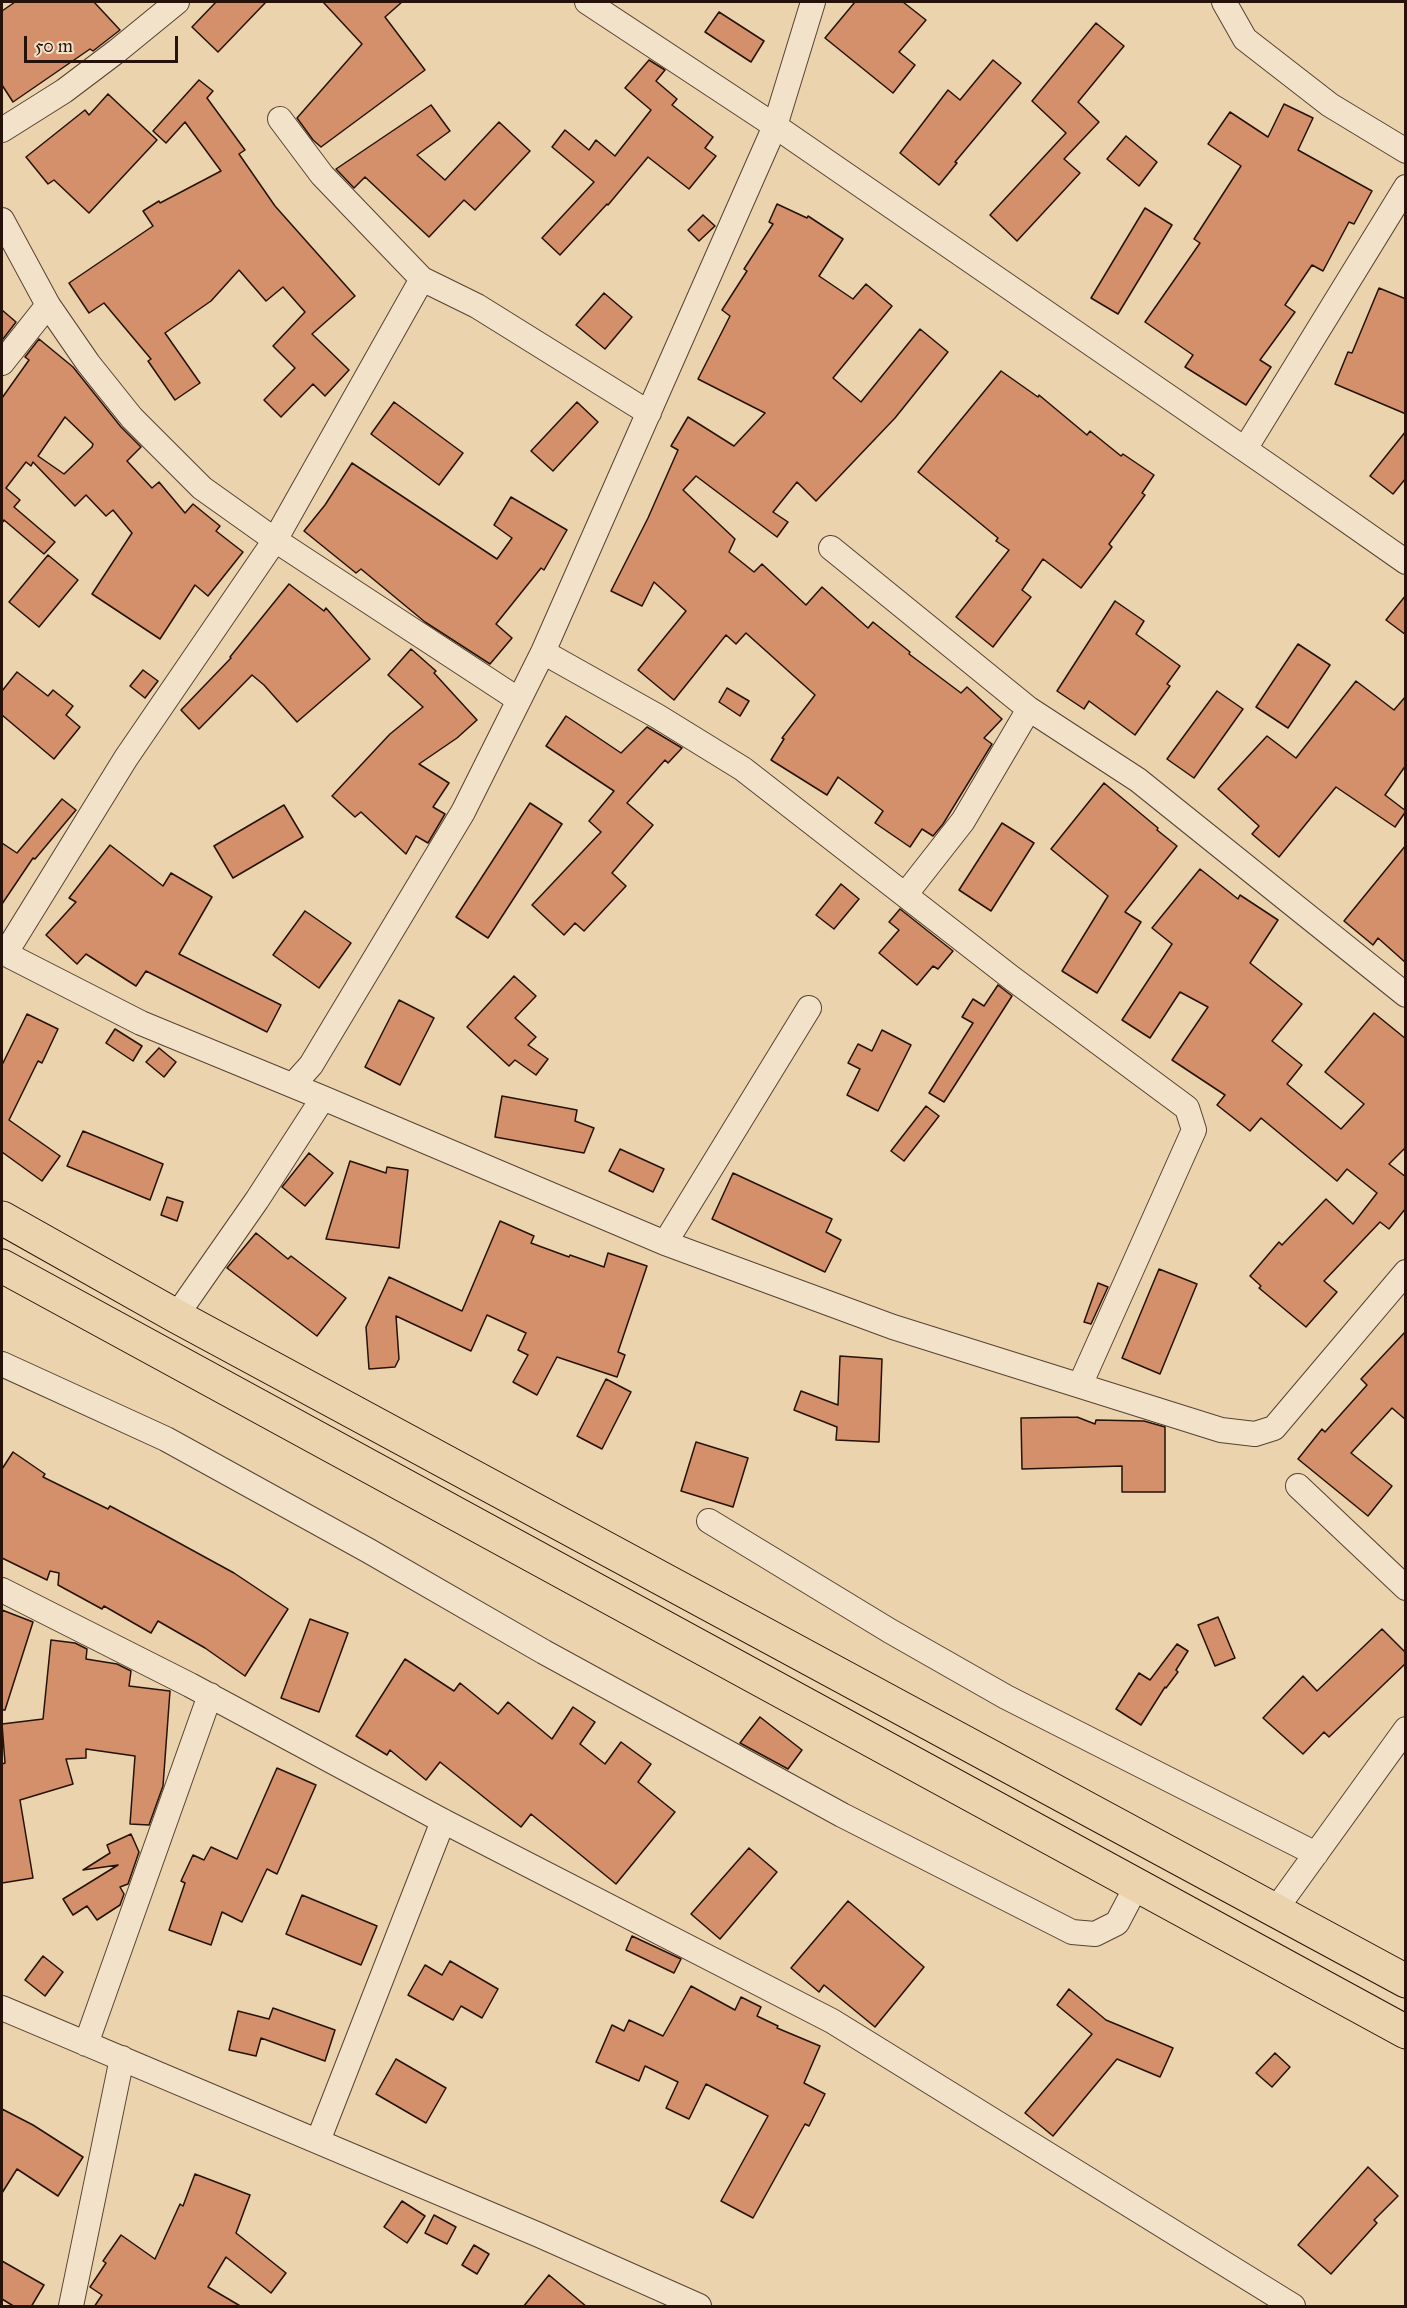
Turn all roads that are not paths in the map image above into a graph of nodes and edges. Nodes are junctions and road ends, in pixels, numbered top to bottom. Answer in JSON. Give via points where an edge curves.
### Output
{"nodes":[{"id":1,"x":177,"y":2,"type":"edge"},
{"id":2,"x":587,"y":2,"type":"edge"},
{"id":3,"x":813,"y":2,"type":"edge"},
{"id":4,"x":1224,"y":2,"type":"edge"},
{"id":5,"x":280,"y":119,"type":"dead end"},
{"id":6,"x":775,"y":126,"type":"junction"},
{"id":7,"x":2,"y":129,"type":"edge"},
{"id":8,"x":1406,"y":151,"type":"edge"},
{"id":9,"x":1406,"y":187,"type":"edge"},
{"id":10,"x":2,"y":220,"type":"edge"},
{"id":11,"x":422,"y":279,"type":"junction"},
{"id":12,"x":48,"y":305,"type":"junction"},
{"id":13,"x":2,"y":363,"type":"edge"},
{"id":14,"x":649,"y":413,"type":"junction"},
{"id":15,"x":1245,"y":449,"type":"junction"},
{"id":16,"x":275,"y":540,"type":"junction"},
{"id":17,"x":831,"y":548,"type":"dead end"},
{"id":18,"x":1406,"y":562,"type":"edge"},
{"id":19,"x":543,"y":652,"type":"junction"},
{"id":20,"x":519,"y":700,"type":"junction"},
{"id":21,"x":1029,"y":709,"type":"junction"},
{"id":22,"x":905,"y":895,"type":"junction"},
{"id":23,"x":3,"y":953,"type":"edge"},
{"id":24,"x":1406,"y":995,"type":"edge"},
{"id":25,"x":809,"y":1008,"type":"dead end"},
{"id":26,"x":293,"y":1085,"type":"junction"},
{"id":27,"x":323,"y":1098,"type":"junction"},
{"id":28,"x":2,"y":1218,"type":"edge"},
{"id":29,"x":665,"y":1243,"type":"junction"},
{"id":30,"x":2,"y":1266,"type":"edge"},
{"id":31,"x":1406,"y":1272,"type":"edge"},
{"id":32,"x":176,"y":1316,"type":"junction"},
{"id":33,"x":2,"y":1364,"type":"edge"},
{"id":34,"x":1080,"y":1385,"type":"junction"},
{"id":35,"x":1298,"y":1486,"type":"dead end"},
{"id":36,"x":709,"y":1521,"type":"dead end"},
{"id":37,"x":1406,"y":1588,"type":"edge"},
{"id":38,"x":2,"y":1590,"type":"edge"},
{"id":39,"x":210,"y":1695,"type":"junction"},
{"id":40,"x":1406,"y":1729,"type":"edge"},
{"id":41,"x":442,"y":1821,"type":"junction"},
{"id":42,"x":1316,"y":1854,"type":"junction"},
{"id":43,"x":1137,"y":1885,"type":"junction"},
{"id":44,"x":1276,"y":1910,"type":"junction"},
{"id":45,"x":1406,"y":1980,"type":"edge"},
{"id":46,"x":2,"y":2008,"type":"edge"},
{"id":47,"x":1406,"y":2032,"type":"edge"},
{"id":48,"x":86,"y":2044,"type":"junction"},
{"id":49,"x":122,"y":2058,"type":"junction"},
{"id":50,"x":318,"y":2141,"type":"junction"},
{"id":51,"x":71,"y":2307,"type":"edge"},
{"id":52,"x":699,"y":2307,"type":"edge"},
{"id":53,"x":1293,"y":2307,"type":"edge"}],
"edges":[{"from":1,"to":7,"type":"street","via":[[64,91]]},
{"from":2,"to":6,"type":"street"},
{"from":3,"to":6,"type":"street"},
{"from":4,"to":8,"type":"street","via":[[1245,39],[1330,105]]},
{"from":5,"to":11,"type":"street","via":[[322,175]]},
{"from":6,"to":14,"type":"street"},
{"from":6,"to":15,"type":"street"},
{"from":9,"to":15,"type":"street"},
{"from":10,"to":12,"type":"street"},
{"from":11,"to":14,"type":"street","via":[[477,306]]},
{"from":11,"to":16,"type":"street"},
{"from":12,"to":13,"type":"street"},
{"from":12,"to":16,"type":"street","via":[[132,418],[202,488]]},
{"from":14,"to":19,"type":"street"},
{"from":15,"to":18,"type":"street"},
{"from":16,"to":20,"type":"street"},
{"from":16,"to":23,"type":"street","via":[[126,758]]},
{"from":17,"to":21,"type":"street"},
{"from":19,"to":20,"type":"street"},
{"from":19,"to":22,"type":"street","via":[[743,770]]},
{"from":20,"to":26,"type":"street","via":[[463,812],[311,1065]]},
{"from":21,"to":22,"type":"street","via":[[963,821]]},
{"from":21,"to":24,"type":"street","via":[[1138,780]]},
{"from":22,"to":34,"type":"street","via":[[1187,1108],[1194,1130]]},
{"from":23,"to":26,"type":"street","via":[[141,1023]]},
{"from":25,"to":29,"type":"street"},
{"from":26,"to":27,"type":"street"},
{"from":27,"to":29,"type":"street"},
{"from":27,"to":32,"type":"street"},
{"from":28,"to":32,"type":"main road"},
{"from":29,"to":34,"type":"street","via":[[893,1328]]},
{"from":30,"to":43,"type":"main road"},
{"from":31,"to":34,"type":"street","via":[[1274,1428],[1255,1434],[1221,1430]]},
{"from":32,"to":44,"type":"main road"},
{"from":33,"to":43,"type":"street","via":[[166,1439],[842,1815],[1072,1932],[1095,1934],[1117,1923]]},
{"from":35,"to":37,"type":"street"},
{"from":36,"to":42,"type":"street","via":[[1006,1697]]},
{"from":38,"to":39,"type":"street"},
{"from":39,"to":41,"type":"street"},
{"from":39,"to":48,"type":"street"},
{"from":40,"to":42,"type":"street"},
{"from":41,"to":50,"type":"street"},
{"from":41,"to":53,"type":"street","via":[[832,2021]]},
{"from":42,"to":44,"type":"street"},
{"from":43,"to":47,"type":"main road"},
{"from":44,"to":45,"type":"main road"},
{"from":46,"to":48,"type":"street"},
{"from":48,"to":49,"type":"street"},
{"from":49,"to":50,"type":"street"},
{"from":49,"to":51,"type":"street"},
{"from":50,"to":52,"type":"street"}]}
